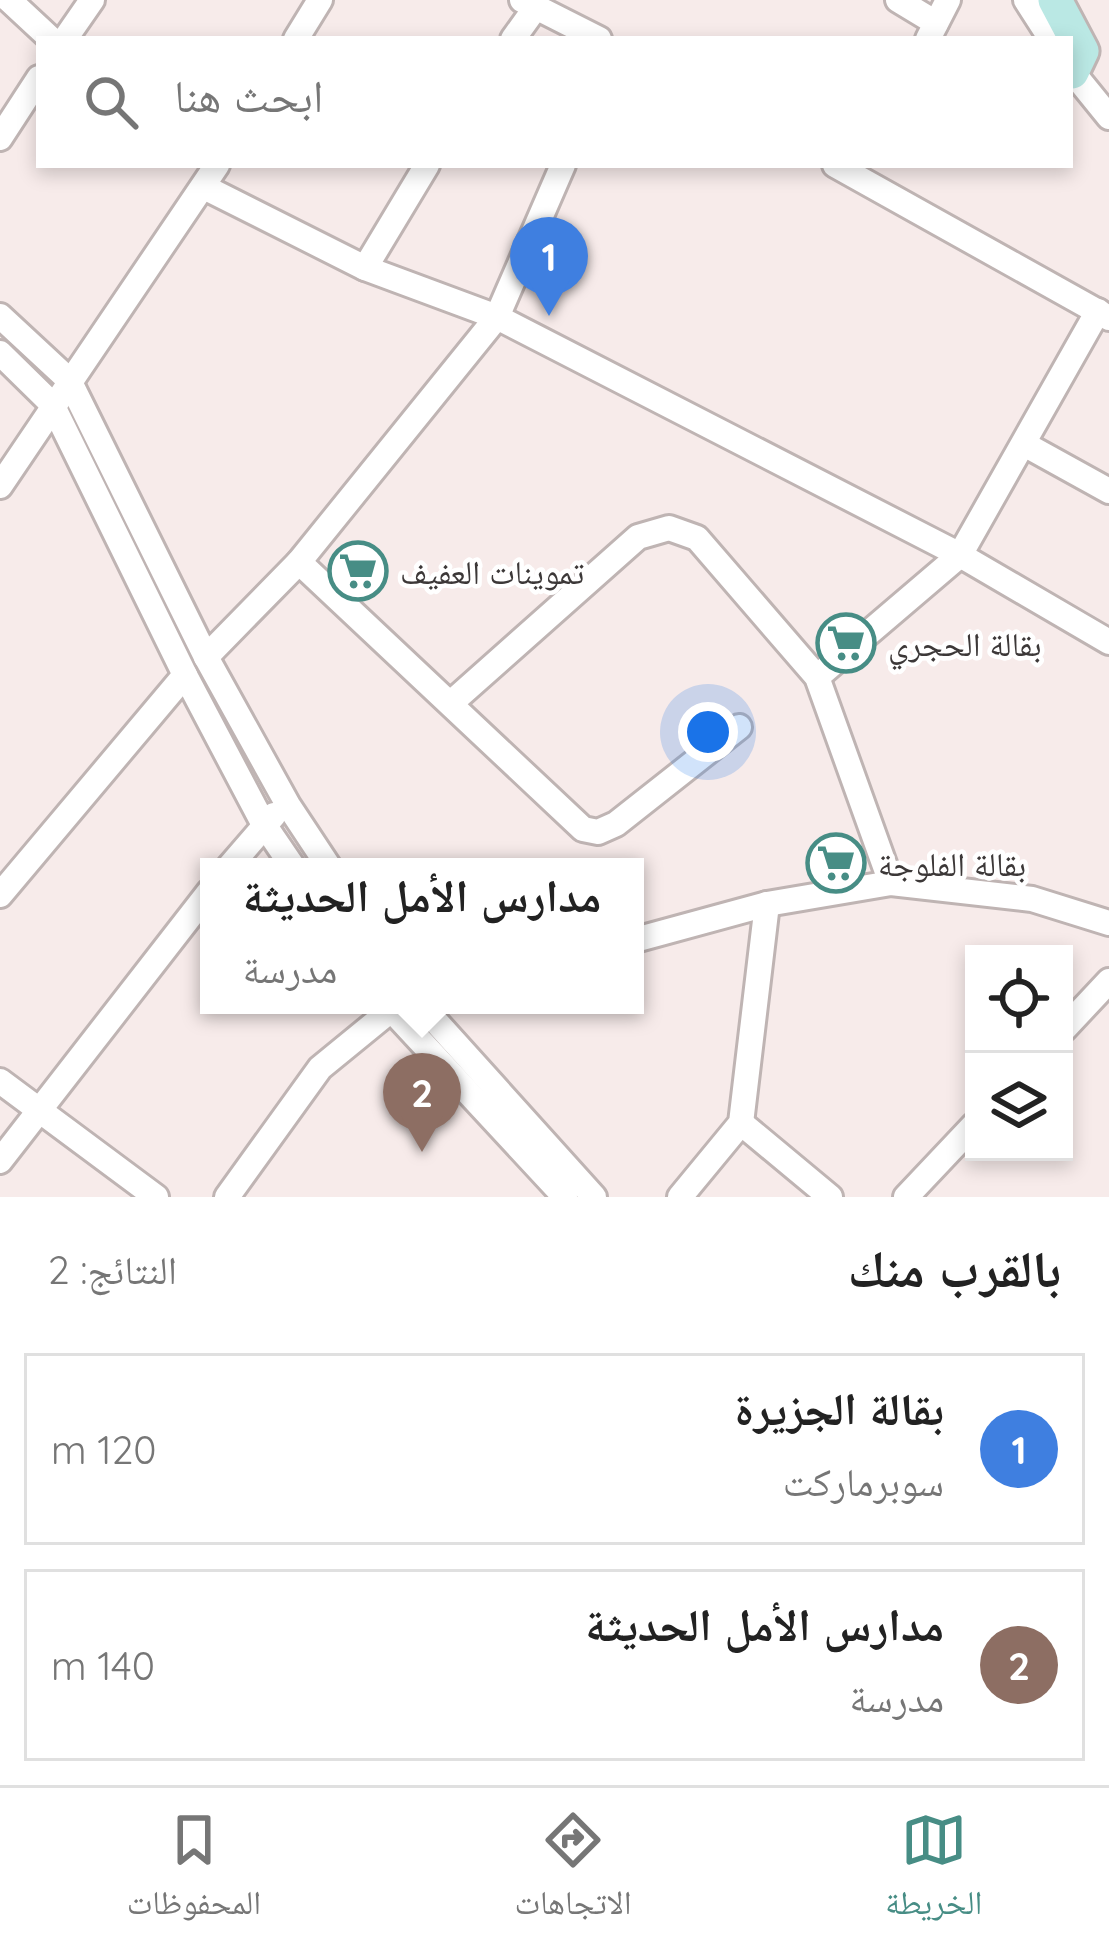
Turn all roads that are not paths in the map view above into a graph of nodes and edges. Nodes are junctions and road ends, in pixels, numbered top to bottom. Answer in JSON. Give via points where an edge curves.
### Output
{"nodes":[{"id":1,"x":9,"y":0,"type":"edge"},
{"id":2,"x":92,"y":0,"type":"edge"},
{"id":3,"x":320,"y":0,"type":"edge"},
{"id":4,"x":898,"y":0,"type":"edge"},
{"id":5,"x":948,"y":0,"type":"edge"},
{"id":6,"x":1025,"y":0,"type":"edge"},
{"id":7,"x":1054,"y":0,"type":"edge"},
{"id":8,"x":529,"y":4,"type":"edge"},
{"id":9,"x":932,"y":31,"type":"edge"},
{"id":10,"x":48,"y":36,"type":"edge"},
{"id":11,"x":67,"y":36,"type":"edge"},
{"id":12,"x":298,"y":36,"type":"edge"},
{"id":13,"x":514,"y":36,"type":"edge"},
{"id":14,"x":593,"y":36,"type":"edge"},
{"id":15,"x":1049,"y":36,"type":"edge"},
{"id":16,"x":1073,"y":67,"type":"edge"},
{"id":17,"x":1073,"y":72,"type":"edge"},
{"id":18,"x":36,"y":84,"type":"edge"},
{"id":19,"x":1109,"y":117,"type":"edge"},
{"id":20,"x":0,"y":138,"type":"edge"},
{"id":21,"x":425,"y":168,"type":"edge"},
{"id":22,"x":562,"y":168,"type":"edge"},
{"id":23,"x":850,"y":169,"type":"edge"},
{"id":24,"x":211,"y":176,"type":"edge"},
{"id":25,"x":365,"y":268,"type":"junction"},
{"id":26,"x":1104,"y":315,"type":"edge"},
{"id":27,"x":0,"y":316,"type":"edge"},
{"id":28,"x":497,"y":317,"type":"junction"},
{"id":29,"x":0,"y":353,"type":"edge"},
{"id":30,"x":69,"y":380,"type":"junction"},
{"id":31,"x":52,"y":404,"type":"junction"},
{"id":32,"x":1024,"y":444,"type":"junction"},
{"id":33,"x":0,"y":486,"type":"edge"},
{"id":34,"x":1109,"y":491,"type":"edge"},
{"id":35,"x":960,"y":555,"type":"junction"},
{"id":36,"x":299,"y":562,"type":"junction"},
{"id":37,"x":1109,"y":642,"type":"edge"},
{"id":38,"x":206,"y":657,"type":"junction"},
{"id":39,"x":184,"y":675,"type":"junction"},
{"id":40,"x":817,"y":677,"type":"junction"},
{"id":41,"x":451,"y":703,"type":"junction"},
{"id":42,"x":739,"y":727,"type":"dead end"},
{"id":43,"x":288,"y":805,"type":"junction"},
{"id":44,"x":263,"y":823,"type":"junction"},
{"id":45,"x":236,"y":858,"type":"edge"},
{"id":46,"x":287,"y":858,"type":"edge"},
{"id":47,"x":322,"y":858,"type":"edge"},
{"id":48,"x":891,"y":883,"type":"junction"},
{"id":49,"x":0,"y":895,"type":"edge"},
{"id":50,"x":200,"y":903,"type":"edge"},
{"id":51,"x":767,"y":904,"type":"junction"},
{"id":52,"x":1109,"y":923,"type":"edge"},
{"id":53,"x":644,"y":938,"type":"edge"},
{"id":54,"x":1109,"y":981,"type":"edge"},
{"id":55,"x":384,"y":1014,"type":"edge"},
{"id":56,"x":401,"y":1014,"type":"edge"},
{"id":57,"x":429,"y":1014,"type":"edge"},
{"id":58,"x":1073,"y":1019,"type":"edge"},
{"id":59,"x":0,"y":1081,"type":"edge"},
{"id":60,"x":37,"y":1110,"type":"junction"},
{"id":61,"x":741,"y":1123,"type":"junction"},
{"id":62,"x":965,"y":1135,"type":"edge"},
{"id":63,"x":0,"y":1161,"type":"edge"},
{"id":64,"x":156,"y":1197,"type":"edge"},
{"id":65,"x":227,"y":1197,"type":"edge"},
{"id":66,"x":565,"y":1197,"type":"edge"},
{"id":67,"x":594,"y":1197,"type":"edge"},
{"id":68,"x":680,"y":1197,"type":"edge"},
{"id":69,"x":830,"y":1197,"type":"edge"},
{"id":70,"x":907,"y":1197,"type":"edge"}],
"edges":[{"from":1,"to":10,"type":"street"},
{"from":2,"to":11,"type":"street"},
{"from":3,"to":12,"type":"street"},
{"from":4,"to":9,"type":"street"},
{"from":5,"to":9,"type":"street"},
{"from":6,"to":15,"type":"street"},
{"from":7,"to":16,"type":"main road","via":[[1082,51]]},
{"from":8,"to":13,"type":"street"},
{"from":8,"to":14,"type":"street"},
{"from":17,"to":19,"type":"street"},
{"from":18,"to":20,"type":"street"},
{"from":21,"to":25,"type":"street"},
{"from":22,"to":28,"type":"street"},
{"from":23,"to":26,"type":"street"},
{"from":24,"to":25,"type":"street"},
{"from":24,"to":30,"type":"street"},
{"from":25,"to":28,"type":"street"},
{"from":26,"to":32,"type":"street"},
{"from":27,"to":30,"type":"street"},
{"from":28,"to":35,"type":"street"},
{"from":28,"to":36,"type":"street"},
{"from":29,"to":31,"type":"street"},
{"from":30,"to":31,"type":"street"},
{"from":30,"to":38,"type":"street"},
{"from":31,"to":33,"type":"street"},
{"from":31,"to":39,"type":"street"},
{"from":32,"to":34,"type":"street"},
{"from":32,"to":35,"type":"street"},
{"from":35,"to":37,"type":"street"},
{"from":35,"to":40,"type":"street"},
{"from":36,"to":38,"type":"street"},
{"from":36,"to":41,"type":"street"},
{"from":38,"to":43,"type":"street"},
{"from":39,"to":44,"type":"street"},
{"from":39,"to":49,"type":"street"},
{"from":40,"to":41,"type":"street","via":[[697,538],[669,527],[638,537]]},
{"from":40,"to":48,"type":"street"},
{"from":41,"to":42,"type":"street","via":[[583,830],[598,832]]},
{"from":43,"to":44,"type":"street"},
{"from":43,"to":47,"type":"street"},
{"from":44,"to":45,"type":"street"},
{"from":44,"to":46,"type":"street"},
{"from":48,"to":51,"type":"street"},
{"from":48,"to":52,"type":"street","via":[[1032,899]]},
{"from":50,"to":60,"type":"street"},
{"from":51,"to":53,"type":"street"},
{"from":51,"to":61,"type":"street"},
{"from":54,"to":58,"type":"street"},
{"from":55,"to":65,"type":"street","via":[[320,1068]]},
{"from":56,"to":66,"type":"street"},
{"from":57,"to":67,"type":"street"},
{"from":59,"to":60,"type":"street"},
{"from":60,"to":63,"type":"street"},
{"from":60,"to":64,"type":"street"},
{"from":61,"to":68,"type":"street"},
{"from":61,"to":69,"type":"street"},
{"from":62,"to":70,"type":"street"}]}
